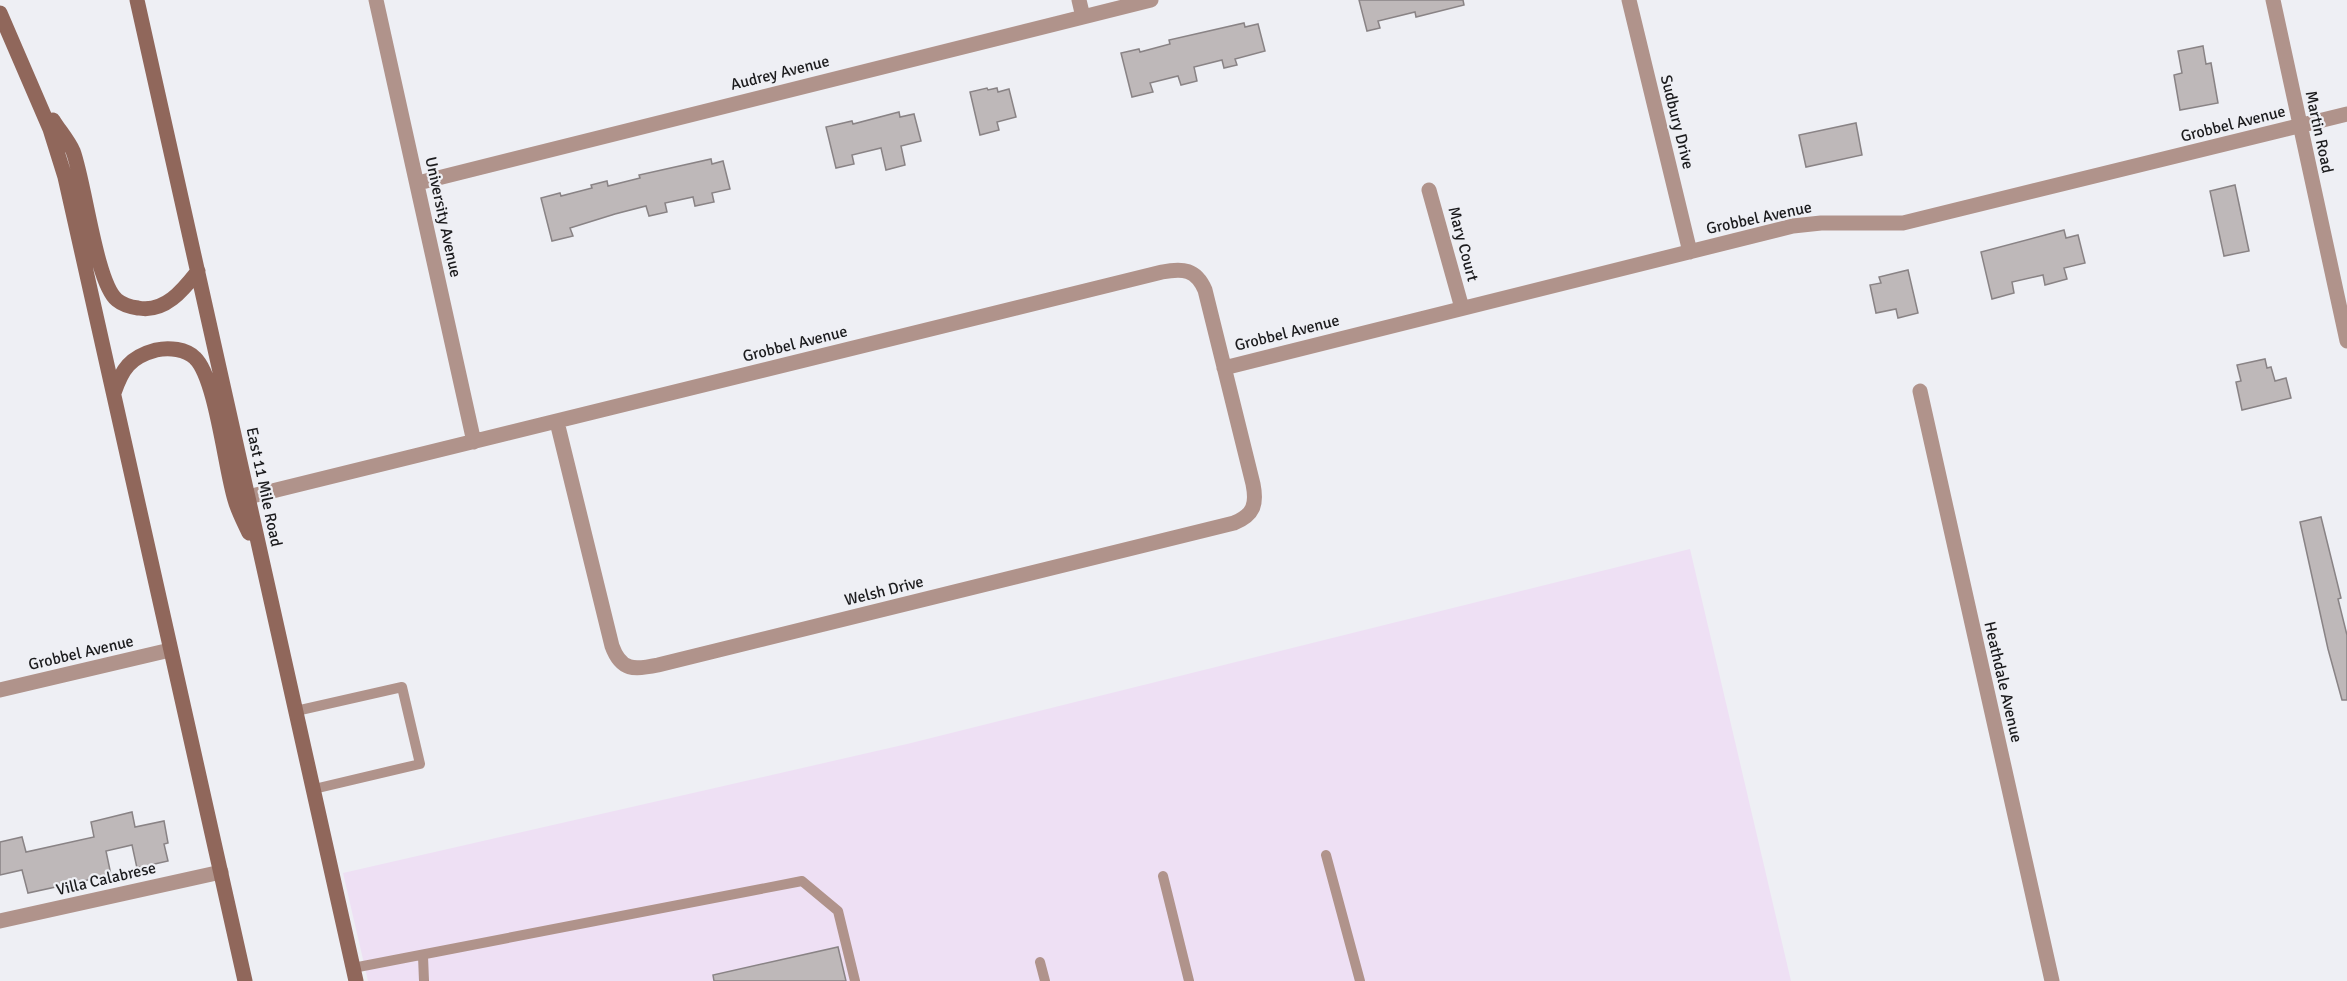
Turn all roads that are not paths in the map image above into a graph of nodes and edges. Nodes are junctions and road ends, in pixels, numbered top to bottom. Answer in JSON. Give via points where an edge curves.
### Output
{"nodes":[{"id":1,"x":138,"y":0,"type":"edge"},
{"id":2,"x":376,"y":0,"type":"edge"},
{"id":3,"x":1079,"y":0,"type":"edge"},
{"id":4,"x":1151,"y":0,"type":"edge"},
{"id":5,"x":1629,"y":0,"type":"edge"},
{"id":6,"x":2273,"y":0,"type":"edge"},
{"id":7,"x":0,"y":13,"type":"edge"},
{"id":8,"x":1083,"y":17,"type":"junction"},
{"id":9,"x":34,"y":93,"type":"junction"},
{"id":10,"x":2347,"y":114,"type":"edge"},
{"id":11,"x":2299,"y":126,"type":"junction"},
{"id":12,"x":418,"y":183,"type":"junction"},
{"id":13,"x":1429,"y":189,"type":"dead end"},
{"id":14,"x":1690,"y":252,"type":"junction"},
{"id":15,"x":198,"y":271,"type":"junction"},
{"id":16,"x":1462,"y":308,"type":"junction"},
{"id":17,"x":2347,"y":341,"type":"edge"},
{"id":18,"x":1224,"y":368,"type":"junction"},
{"id":19,"x":1920,"y":391,"type":"dead end"},
{"id":20,"x":114,"y":393,"type":"junction"},
{"id":21,"x":557,"y":422,"type":"junction"},
{"id":22,"x":474,"y":442,"type":"junction"},
{"id":23,"x":248,"y":497,"type":"junction"},
{"id":24,"x":262,"y":562,"type":"junction"},
{"id":25,"x":171,"y":650,"type":"junction"},
{"id":26,"x":0,"y":690,"type":"edge"},
{"id":27,"x":296,"y":711,"type":"junction"},
{"id":28,"x":314,"y":789,"type":"junction"},
{"id":29,"x":1326,"y":855,"type":"dead end"},
{"id":30,"x":221,"y":872,"type":"junction"},
{"id":31,"x":1163,"y":876,"type":"dead end"},
{"id":32,"x":0,"y":921,"type":"edge"},
{"id":33,"x":423,"y":956,"type":"junction"},
{"id":34,"x":1040,"y":962,"type":"dead end"},
{"id":35,"x":355,"y":974,"type":"edge"},
{"id":36,"x":245,"y":981,"type":"edge"},
{"id":37,"x":424,"y":981,"type":"edge"},
{"id":38,"x":855,"y":981,"type":"edge"},
{"id":39,"x":1045,"y":981,"type":"edge"},
{"id":40,"x":1189,"y":981,"type":"edge"},
{"id":41,"x":1360,"y":981,"type":"edge"},
{"id":42,"x":2052,"y":981,"type":"edge"}],
"edges":[{"from":1,"to":15,"type":"main road","name":"East 11 Mile Road"},
{"from":2,"to":12,"type":"street","name":"University Avenue"},
{"from":3,"to":8,"type":"street"},
{"from":4,"to":8,"type":"street","name":"Audrey Avenue"},
{"from":5,"to":14,"type":"street","name":"Sudbury Drive"},
{"from":6,"to":11,"type":"street","name":"Martin Road"},
{"from":7,"to":9,"type":"main road"},
{"from":8,"to":12,"type":"street","name":"Audrey Avenue"},
{"from":9,"to":15,"type":"main road","via":[[72,149],[100,266],[107,287],[117,300],[143,309],[158,306],[182,291]]},
{"from":9,"to":20,"type":"main road","via":[[63,168]]},
{"from":10,"to":11,"type":"street","name":"Grobbel Avenue"},
{"from":11,"to":14,"type":"street","name":"Grobbel Avenue","via":[[1903,223],[1807,223]]},
{"from":11,"to":17,"type":"street","name":"Martin Road"},
{"from":12,"to":22,"type":"street","name":"University Avenue"},
{"from":13,"to":16,"type":"street","name":"Mary Court"},
{"from":14,"to":16,"type":"street","name":"Grobbel Avenue"},
{"from":15,"to":23,"type":"main road","name":"East 11 Mile Road"},
{"from":16,"to":18,"type":"street","name":"Grobbel Avenue"},
{"from":18,"to":21,"type":"street","name":"Grobbel Avenue","via":[[1202,284],[1193,272],[1175,269]]},
{"from":18,"to":21,"type":"street","name":"Welsh Drive","via":[[1255,495],[1255,504],[1244,519],[642,669],[625,666],[612,646]]},
{"from":19,"to":42,"type":"street","name":"Heathdale Avenue"},
{"from":20,"to":24,"type":"main road","via":[[121,372],[149,352],[171,349],[195,357],[210,389],[235,501]]},
{"from":20,"to":25,"type":"main road"},
{"from":21,"to":22,"type":"street","name":"Grobbel Avenue"},
{"from":22,"to":23,"type":"street","name":"Grobbel Avenue"},
{"from":23,"to":24,"type":"main road","name":"East 11 Mile Road"},
{"from":24,"to":27,"type":"main road","name":"East 11 Mile Road"},
{"from":25,"to":26,"type":"street","name":"Grobbel Avenue"},
{"from":25,"to":30,"type":"main road"},
{"from":27,"to":28,"type":"main road","name":"East 11 Mile Road"},
{"from":27,"to":28,"type":"lane","via":[[402,687],[420,764]]},
{"from":28,"to":35,"type":"main road","name":"East 11 Mile Road"},
{"from":29,"to":41,"type":"lane"},
{"from":30,"to":32,"type":"street","name":"Villa Calabrese"},
{"from":30,"to":36,"type":"main road"},
{"from":31,"to":40,"type":"lane"},
{"from":33,"to":35,"type":"lane"},
{"from":33,"to":37,"type":"lane"},
{"from":33,"to":38,"type":"lane","via":[[802,881],[838,910]]},
{"from":34,"to":39,"type":"lane"}]}
